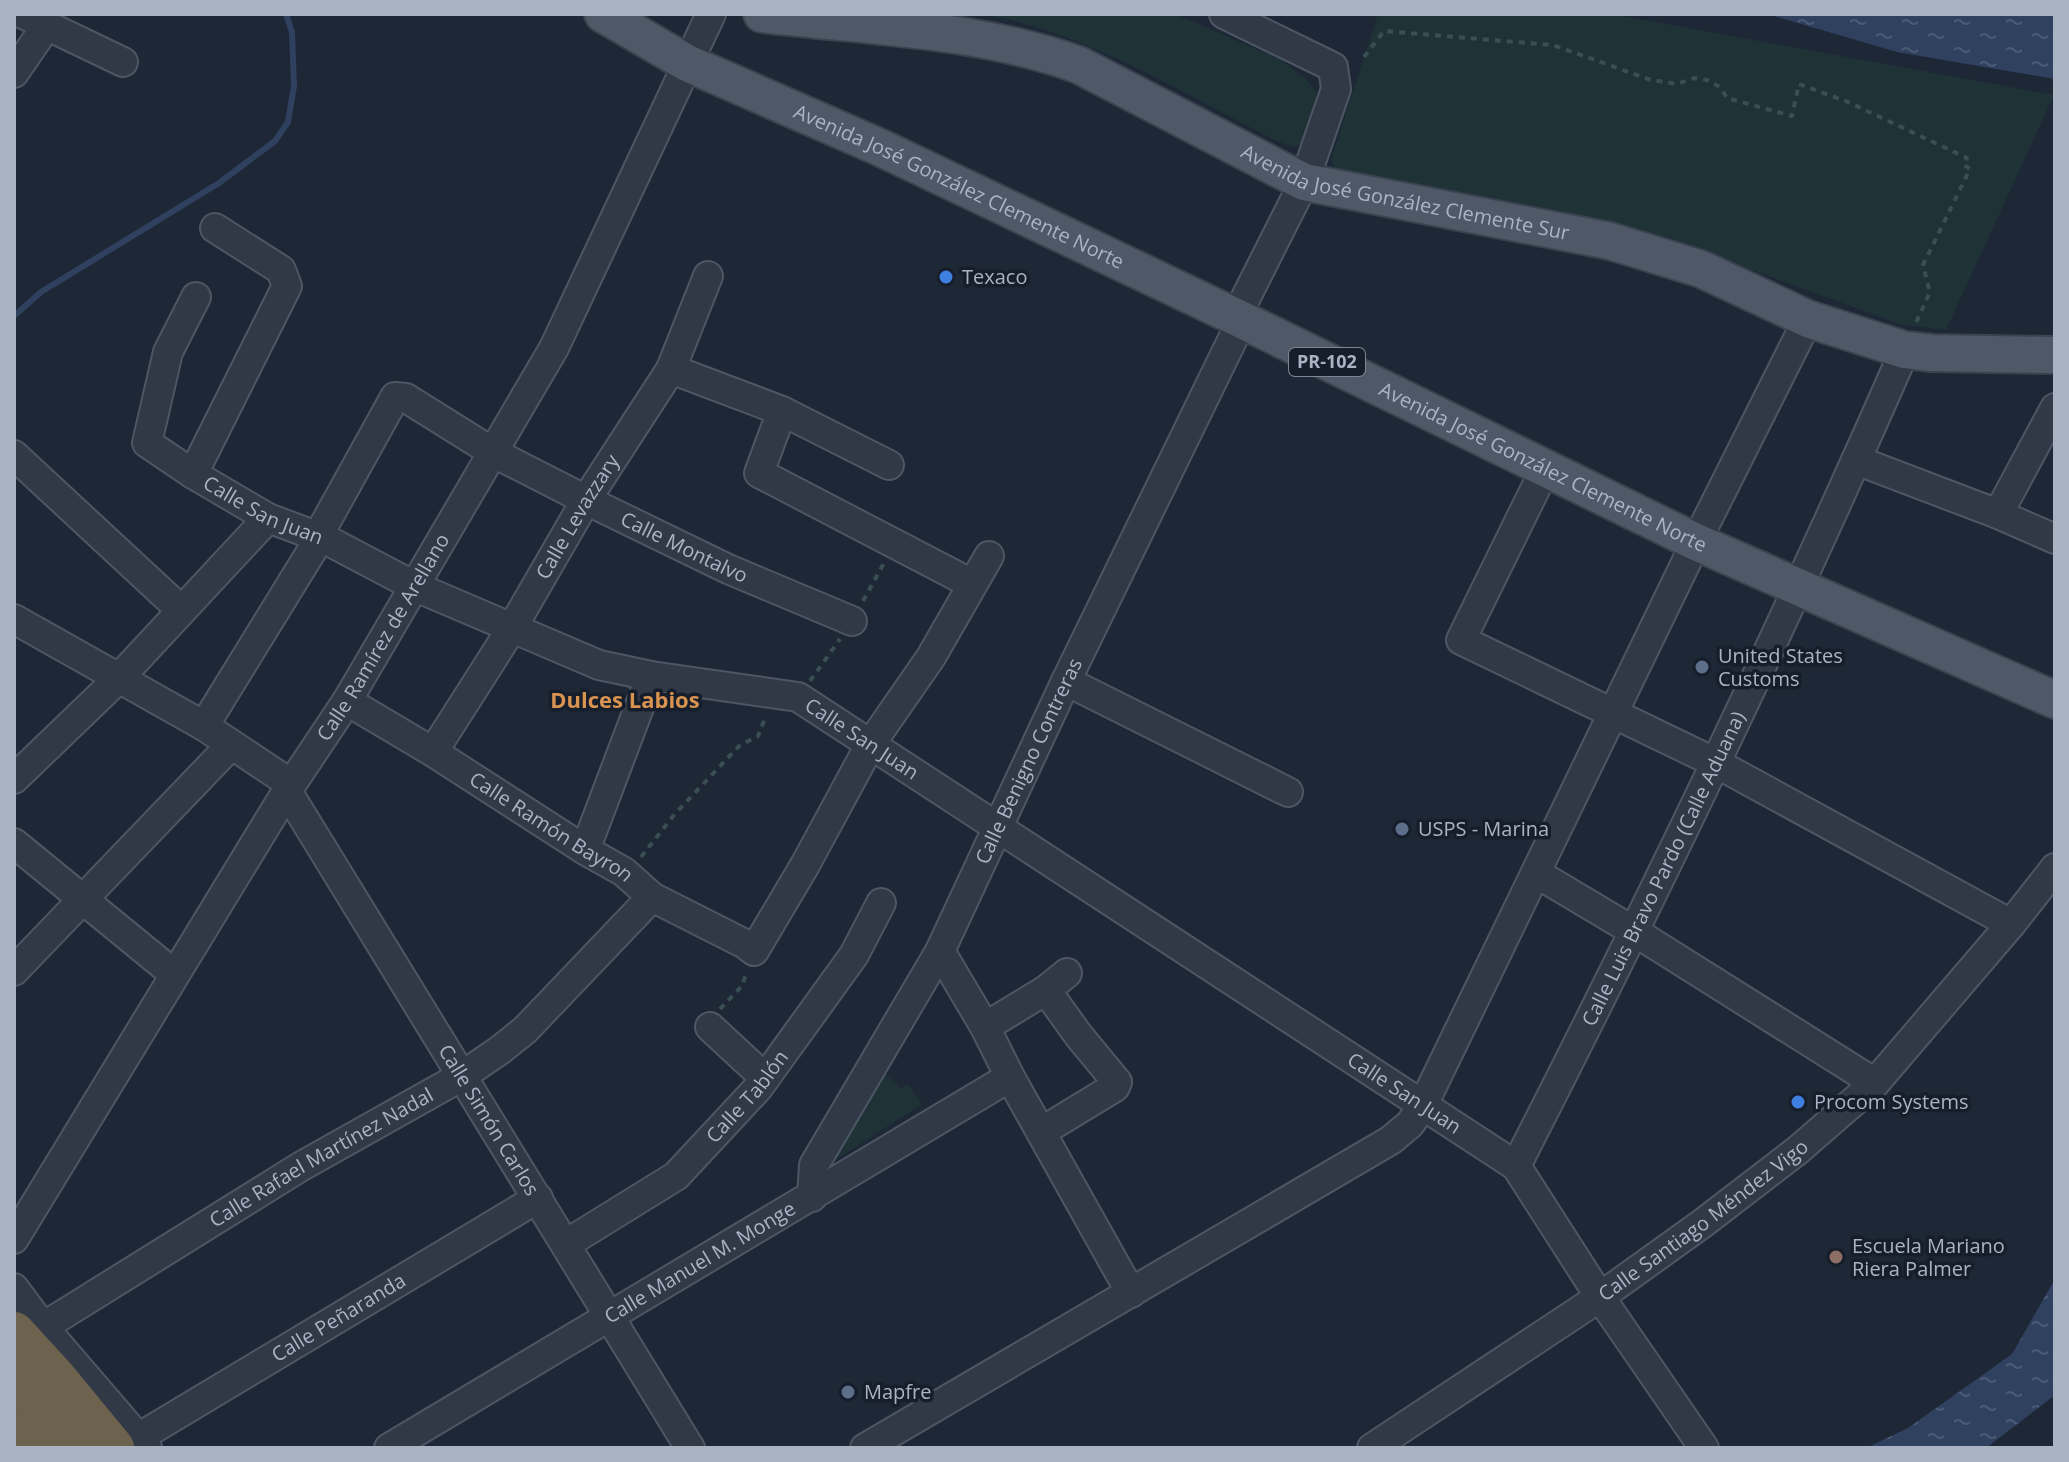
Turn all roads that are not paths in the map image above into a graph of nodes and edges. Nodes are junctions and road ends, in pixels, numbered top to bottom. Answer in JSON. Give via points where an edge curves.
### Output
{"nodes":[{"id":1,"x":603,"y":14,"type":"edge"},
{"id":2,"x":711,"y":14,"type":"edge"},
{"id":3,"x":762,"y":14,"type":"edge"},
{"id":4,"x":1224,"y":14,"type":"edge"},
{"id":5,"x":35,"y":20,"type":"edge"},
{"id":6,"x":123,"y":62,"type":"dead end"},
{"id":7,"x":687,"y":63,"type":"junction"},
{"id":8,"x":14,"y":73,"type":"edge"},
{"id":9,"x":1304,"y":182,"type":"junction"},
{"id":10,"x":215,"y":228,"type":"dead end"},
{"id":11,"x":708,"y":276,"type":"dead end"},
{"id":12,"x":196,"y":297,"type":"dead end"},
{"id":13,"x":1239,"y":319,"type":"junction"},
{"id":14,"x":1808,"y":319,"type":"junction"},
{"id":15,"x":1905,"y":350,"type":"junction"},
{"id":16,"x":2055,"y":355,"type":"edge"},
{"id":17,"x":671,"y":369,"type":"junction"},
{"id":18,"x":2055,"y":408,"type":"edge"},
{"id":19,"x":782,"y":411,"type":"junction"},
{"id":20,"x":494,"y":453,"type":"junction"},
{"id":21,"x":14,"y":455,"type":"edge"},
{"id":22,"x":1856,"y":460,"type":"junction"},
{"id":23,"x":889,"y":465,"type":"dead end"},
{"id":24,"x":1545,"y":469,"type":"junction"},
{"id":25,"x":193,"y":474,"type":"junction"},
{"id":26,"x":586,"y":500,"type":"junction"},
{"id":27,"x":1998,"y":514,"type":"junction"},
{"id":28,"x":268,"y":518,"type":"junction"},
{"id":29,"x":318,"y":536,"type":"junction"},
{"id":30,"x":2055,"y":539,"type":"edge"},
{"id":31,"x":1696,"y":542,"type":"junction"},
{"id":32,"x":989,"y":556,"type":"dead end"},
{"id":33,"x":972,"y":584,"type":"junction"},
{"id":34,"x":1800,"y":586,"type":"junction"},
{"id":35,"x":416,"y":587,"type":"junction"},
{"id":36,"x":181,"y":610,"type":"junction"},
{"id":37,"x":14,"y":619,"type":"edge"},
{"id":38,"x":852,"y":621,"type":"dead end"},
{"id":39,"x":512,"y":628,"type":"junction"},
{"id":40,"x":651,"y":676,"type":"junction"},
{"id":41,"x":119,"y":678,"type":"junction"},
{"id":42,"x":1066,"y":681,"type":"junction"},
{"id":43,"x":2055,"y":700,"type":"edge"},
{"id":44,"x":347,"y":701,"type":"junction"},
{"id":45,"x":1613,"y":714,"type":"junction"},
{"id":46,"x":204,"y":726,"type":"junction"},
{"id":47,"x":231,"y":745,"type":"junction"},
{"id":48,"x":870,"y":745,"type":"junction"},
{"id":49,"x":433,"y":752,"type":"junction"},
{"id":50,"x":1714,"y":762,"type":"junction"},
{"id":51,"x":14,"y":779,"type":"edge"},
{"id":52,"x":289,"y":787,"type":"junction"},
{"id":53,"x":1288,"y":792,"type":"dead end"},
{"id":54,"x":996,"y":829,"type":"junction"},
{"id":55,"x":14,"y":843,"type":"edge"},
{"id":56,"x":585,"y":850,"type":"junction"},
{"id":57,"x":2055,"y":868,"type":"edge"},
{"id":58,"x":1536,"y":873,"type":"junction"},
{"id":59,"x":652,"y":897,"type":"junction"},
{"id":60,"x":81,"y":900,"type":"junction"},
{"id":61,"x":881,"y":903,"type":"dead end"},
{"id":62,"x":2011,"y":924,"type":"junction"},
{"id":63,"x":1635,"y":932,"type":"junction"},
{"id":64,"x":940,"y":951,"type":"junction"},
{"id":65,"x":14,"y":971,"type":"edge"},
{"id":66,"x":174,"y":974,"type":"junction"},
{"id":67,"x":710,"y":1027,"type":"road end"},
{"id":68,"x":985,"y":1027,"type":"junction"},
{"id":69,"x":462,"y":1076,"type":"junction"},
{"id":70,"x":1010,"y":1077,"type":"junction"},
{"id":71,"x":765,"y":1078,"type":"junction"},
{"id":72,"x":1875,"y":1083,"type":"junction"},
{"id":73,"x":1422,"y":1107,"type":"junction"},
{"id":74,"x":1041,"y":1132,"type":"junction"},
{"id":75,"x":1516,"y":1166,"type":"junction"},
{"id":76,"x":812,"y":1197,"type":"junction"},
{"id":77,"x":538,"y":1198,"type":"junction"},
{"id":78,"x":14,"y":1239,"type":"edge"},
{"id":79,"x":566,"y":1244,"type":"junction"},
{"id":80,"x":14,"y":1288,"type":"edge"},
{"id":81,"x":1131,"y":1293,"type":"junction"},
{"id":82,"x":1600,"y":1297,"type":"junction"},
{"id":83,"x":609,"y":1314,"type":"junction"},
{"id":84,"x":24,"y":1321,"type":"edge"},
{"id":85,"x":30,"y":1397,"type":"edge"},
{"id":86,"x":1384,"y":1444,"type":"edge"},
{"id":87,"x":133,"y":1445,"type":"edge"},
{"id":88,"x":28,"y":1448,"type":"edge"},
{"id":89,"x":74,"y":1448,"type":"edge"},
{"id":90,"x":389,"y":1448,"type":"edge"},
{"id":91,"x":690,"y":1448,"type":"edge"},
{"id":92,"x":865,"y":1448,"type":"edge"},
{"id":93,"x":1704,"y":1448,"type":"edge"}],
"edges":[{"from":1,"to":7,"type":"main road","name":"Avenida José González Clemente Norte","number":"PR-102"},
{"from":2,"to":7,"type":"street","name":"Calle Ramírez de Arellano"},
{"from":3,"to":9,"type":"main road","name":"Avenida José González Clemente Sur","via":[[940,32],[1045,53],[1079,65]]},
{"from":4,"to":9,"type":"street","name":"Calle Benigno Contreras","via":[[1333,67],[1336,89]]},
{"from":5,"to":6,"type":"street"},
{"from":5,"to":8,"type":"street"},
{"from":7,"to":13,"type":"main road","name":"Avenida José González Clemente Norte","number":"PR-102","via":[[879,147]]},
{"from":7,"to":20,"type":"street","name":"Calle Ramírez de Arellano","via":[[554,348]]},
{"from":9,"to":13,"type":"street","name":"Calle Benigno Contreras"},
{"from":9,"to":14,"type":"main road","name":"Avenida José González Clemente Sur","via":[[1610,241],[1701,269]]},
{"from":10,"to":25,"type":"street","via":[[281,270],[287,286]]},
{"from":11,"to":17,"type":"street","name":"Calle Levazzary"},
{"from":12,"to":25,"type":"street","name":"Calle San Juan","via":[[168,352],[147,443]]},
{"from":13,"to":24,"type":"main road","name":"Avenida José González Clemente Norte","number":"PR-102"},
{"from":13,"to":42,"type":"street","name":"Calle Benigno Contreras"},
{"from":14,"to":15,"type":"main road","name":"Avenida José González Clemente Sur"},
{"from":14,"to":31,"type":"street"},
{"from":15,"to":16,"type":"main road","name":"Avenida José González Clemente Sur"},
{"from":15,"to":22,"type":"street","name":"Calle Luis Bravo Pardo (Calle Aduana)"},
{"from":17,"to":19,"type":"street"},
{"from":17,"to":26,"type":"street","name":"Calle Levazzary"},
{"from":18,"to":27,"type":"street"},
{"from":19,"to":23,"type":"street"},
{"from":19,"to":33,"type":"street","via":[[759,473]]},
{"from":20,"to":26,"type":"street","name":"Calle Montalvo"},
{"from":20,"to":29,"type":"street","name":"Calle Montalvo","via":[[406,398],[395,397]]},
{"from":20,"to":35,"type":"street","name":"Calle Ramírez de Arellano"},
{"from":21,"to":36,"type":"street"},
{"from":22,"to":27,"type":"street"},
{"from":22,"to":34,"type":"street","name":"Calle Luis Bravo Pardo (Calle Aduana)"},
{"from":24,"to":31,"type":"main road","name":"Avenida José González Clemente Norte","number":"PR-102"},
{"from":24,"to":45,"type":"street","via":[[1461,640]]},
{"from":25,"to":28,"type":"street","name":"Calle San Juan"},
{"from":26,"to":38,"type":"street","name":"Calle Montalvo","via":[[728,569]]},
{"from":26,"to":39,"type":"street","name":"Calle Levazzary"},
{"from":27,"to":30,"type":"street"},
{"from":28,"to":29,"type":"street","name":"Calle San Juan"},
{"from":28,"to":36,"type":"street"},
{"from":29,"to":35,"type":"street","name":"Calle San Juan"},
{"from":29,"to":46,"type":"street"},
{"from":31,"to":34,"type":"main road","name":"Avenida José González Clemente Norte","number":"PR-102"},
{"from":31,"to":45,"type":"street"},
{"from":32,"to":33,"type":"street"},
{"from":33,"to":48,"type":"street","via":[[931,657]]},
{"from":34,"to":43,"type":"main road","name":"Avenida José González Clemente Norte","number":"PR-102"},
{"from":34,"to":50,"type":"street","name":"Calle Luis Bravo Pardo (Calle Aduana)"},
{"from":35,"to":39,"type":"street","name":"Calle San Juan"},
{"from":35,"to":44,"type":"street","name":"Calle Ramírez de Arellano"},
{"from":36,"to":41,"type":"street"},
{"from":37,"to":41,"type":"street","name":"Calle Simón Carlos"},
{"from":39,"to":40,"type":"street","name":"Calle San Juan","via":[[599,665]]},
{"from":39,"to":49,"type":"street","name":"Calle Levazzary"},
{"from":40,"to":48,"type":"street","name":"Calle San Juan","via":[[798,697]]},
{"from":40,"to":56,"type":"street"},
{"from":41,"to":46,"type":"street","name":"Calle Simón Carlos"},
{"from":41,"to":51,"type":"street"},
{"from":42,"to":53,"type":"street"},
{"from":42,"to":54,"type":"street","name":"Calle Benigno Contreras"},
{"from":44,"to":49,"type":"street","name":"Calle Ramón Bayron"},
{"from":44,"to":52,"type":"street","name":"Calle Ramírez de Arellano"},
{"from":45,"to":50,"type":"street"},
{"from":45,"to":58,"type":"street"},
{"from":46,"to":47,"type":"street","name":"Calle Simón Carlos"},
{"from":47,"to":52,"type":"street","name":"Calle Simón Carlos"},
{"from":47,"to":60,"type":"street"},
{"from":48,"to":54,"type":"street","name":"Calle San Juan"},
{"from":48,"to":59,"type":"street","name":"Calle Ramón Bayron","via":[[754,951]]},
{"from":49,"to":56,"type":"street","name":"Calle Ramón Bayron"},
{"from":50,"to":62,"type":"street"},
{"from":50,"to":63,"type":"street","name":"Calle Luis Bravo Pardo (Calle Aduana)"},
{"from":52,"to":66,"type":"street","name":"Calle Ramírez de Arellano"},
{"from":52,"to":69,"type":"street","name":"Calle Simón Carlos"},
{"from":54,"to":64,"type":"street","name":"Calle Benigno Contreras"},
{"from":54,"to":73,"type":"street","name":"Calle San Juan"},
{"from":55,"to":60,"type":"street"},
{"from":56,"to":59,"type":"street","name":"Calle Ramón Bayron","via":[[624,872]]},
{"from":57,"to":62,"type":"street","name":"Calle Santiago Méndez Vigo"},
{"from":58,"to":63,"type":"street"},
{"from":58,"to":73,"type":"street"},
{"from":59,"to":69,"type":"street","name":"Calle Rafael Martínez Nadal","via":[[525,1030]]},
{"from":60,"to":65,"type":"street"},
{"from":60,"to":66,"type":"street"},
{"from":61,"to":71,"type":"street","name":"Calle Tablón","via":[[854,955]]},
{"from":62,"to":72,"type":"street","name":"Calle Santiago Méndez Vigo"},
{"from":63,"to":72,"type":"street"},
{"from":63,"to":75,"type":"street","name":"Calle Luis Bravo Pardo (Calle Aduana)"},
{"from":64,"to":68,"type":"street"},
{"from":64,"to":76,"type":"street","name":"Calle Benigno Contreras","via":[[814,1165]]},
{"from":66,"to":78,"type":"street","name":"Calle Ramírez de Arellano"},
{"from":67,"to":71,"type":"street"},
{"from":68,"to":70,"type":"street"},
{"from":68,"to":74,"type":"street","via":[[1057,982],[1079,1036],[1117,1082]]},
{"from":69,"to":77,"type":"street","name":"Calle Simón Carlos"},
{"from":69,"to":84,"type":"street","name":"Calle Rafael Martínez Nadal"},
{"from":70,"to":74,"type":"street"},
{"from":70,"to":76,"type":"street","name":"Calle Manuel M. Monge"},
{"from":71,"to":79,"type":"street","name":"Calle Tablón","via":[[676,1176]]},
{"from":72,"to":82,"type":"street","name":"Calle Santiago Méndez Vigo","via":[[1798,1150]]},
{"from":73,"to":75,"type":"street","name":"Calle San Juan"},
{"from":73,"to":81,"type":"street","via":[[1391,1140]]},
{"from":74,"to":81,"type":"street"},
{"from":75,"to":82,"type":"street","name":"Calle San Juan"},
{"from":76,"to":83,"type":"street","name":"Calle Manuel M. Monge"},
{"from":77,"to":79,"type":"street","name":"Calle Simón Carlos"},
{"from":77,"to":87,"type":"street","name":"Calle Peñaranda"},
{"from":79,"to":83,"type":"street","name":"Calle Simón Carlos"},
{"from":80,"to":84,"type":"street"},
{"from":81,"to":92,"type":"street"},
{"from":82,"to":86,"type":"street","name":"Calle Santiago Méndez Vigo"},
{"from":82,"to":93,"type":"street","name":"Calle San Juan"},
{"from":83,"to":90,"type":"street","name":"Calle Manuel M. Monge"},
{"from":83,"to":91,"type":"street","name":"Calle Simón Carlos"},
{"from":84,"to":85,"type":"highway"},
{"from":84,"to":87,"type":"street"},
{"from":85,"to":87,"type":"highway"},
{"from":85,"to":88,"type":"highway"},
{"from":85,"to":89,"type":"highway"}]}
